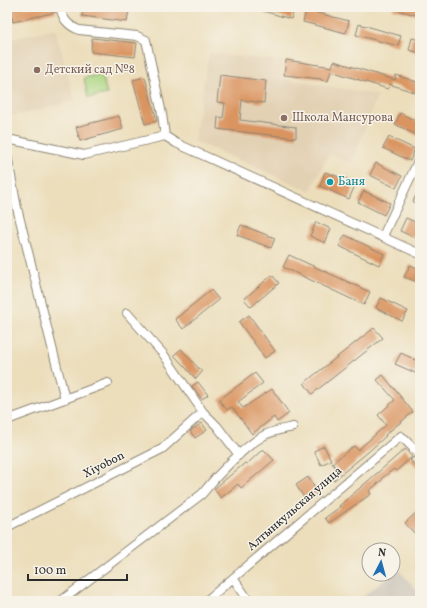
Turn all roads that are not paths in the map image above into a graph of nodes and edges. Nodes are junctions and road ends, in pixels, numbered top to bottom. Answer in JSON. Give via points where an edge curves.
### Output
{"nodes":[{"id":1,"x":60,"y":7,"type":"edge"},
{"id":2,"x":165,"y":136,"type":"junction"},
{"id":3,"x":7,"y":139,"type":"edge"},
{"id":4,"x":7,"y":155,"type":"edge"},
{"id":5,"x":420,"y":156,"type":"edge"},
{"id":6,"x":383,"y":236,"type":"junction"},
{"id":7,"x":420,"y":254,"type":"edge"},
{"id":8,"x":127,"y":313,"type":"dead end"},
{"id":9,"x":108,"y":383,"type":"dead end"},
{"id":10,"x":65,"y":399,"type":"junction"},
{"id":11,"x":203,"y":412,"type":"junction"},
{"id":12,"x":7,"y":420,"type":"edge"},
{"id":13,"x":293,"y":427,"type":"dead end"},
{"id":14,"x":239,"y":455,"type":"junction"},
{"id":15,"x":420,"y":455,"type":"edge"},
{"id":16,"x":7,"y":527,"type":"edge"},
{"id":17,"x":233,"y":578,"type":"junction"},
{"id":18,"x":61,"y":601,"type":"edge"},
{"id":19,"x":206,"y":601,"type":"edge"},
{"id":20,"x":249,"y":601,"type":"edge"}],
"edges":[{"from":1,"to":2,"type":"street","via":[[63,18],[79,30],[137,36],[146,40]]},
{"from":2,"to":3,"type":"street","via":[[84,155]]},
{"from":2,"to":6,"type":"street","via":[[183,147]]},
{"from":4,"to":10,"type":"street","via":[[17,208]]},
{"from":5,"to":6,"type":"street"},
{"from":6,"to":7,"type":"street"},
{"from":8,"to":11,"type":"street","via":[[164,355]]},
{"from":9,"to":10,"type":"street"},
{"from":10,"to":12,"type":"street"},
{"from":11,"to":14,"type":"street"},
{"from":11,"to":16,"type":"street","name":"Xiyobon","via":[[162,450]]},
{"from":13,"to":14,"type":"street","via":[[264,435]]},
{"from":14,"to":18,"type":"street","via":[[202,494]]},
{"from":15,"to":17,"type":"street","name":"Алтынкульская улица","via":[[401,436]]},
{"from":17,"to":19,"type":"street","name":"Алтынкульская улица"},
{"from":17,"to":20,"type":"street"}]}
